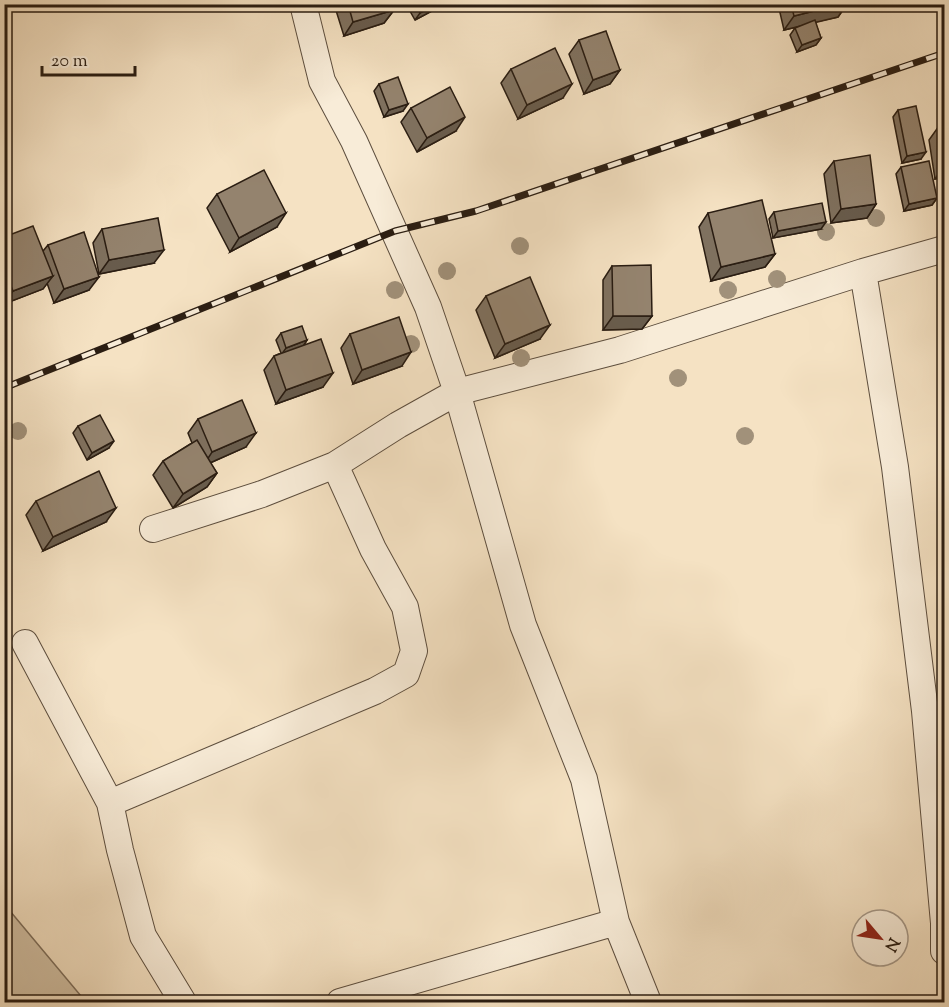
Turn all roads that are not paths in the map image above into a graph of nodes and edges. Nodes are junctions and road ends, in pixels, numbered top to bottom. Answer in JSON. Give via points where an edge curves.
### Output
{"nodes":[{"id":1,"x":303,"y":4,"type":"edge"},
{"id":2,"x":945,"y":249,"type":"edge"},
{"id":3,"x":863,"y":272,"type":"junction"},
{"id":4,"x":457,"y":392,"type":"junction"},
{"id":5,"x":335,"y":465,"type":"junction"},
{"id":6,"x":153,"y":529,"type":"dead end"},
{"id":7,"x":25,"y":643,"type":"dead end"},
{"id":8,"x":110,"y":803,"type":"junction"},
{"id":9,"x":616,"y":922,"type":"junction"},
{"id":10,"x":945,"y":951,"type":"edge"},
{"id":11,"x":183,"y":1002,"type":"edge"},
{"id":12,"x":340,"y":1002,"type":"edge"},
{"id":13,"x":648,"y":1002,"type":"edge"}],
"edges":[{"from":1,"to":4,"type":"street","via":[[322,81],[354,141],[414,274]]},
{"from":2,"to":3,"type":"street"},
{"from":3,"to":4,"type":"street","via":[[620,350]]},
{"from":3,"to":10,"type":"street","via":[[896,467],[925,711]]},
{"from":4,"to":5,"type":"street"},
{"from":4,"to":9,"type":"street","via":[[523,625],[584,779]]},
{"from":5,"to":6,"type":"street","via":[[262,494]]},
{"from":5,"to":8,"type":"street","via":[[373,549],[405,607],[414,651],[406,674],[375,691]]},
{"from":7,"to":8,"type":"street"},
{"from":8,"to":11,"type":"street","via":[[143,936]]},
{"from":9,"to":12,"type":"street"},
{"from":9,"to":13,"type":"street"}]}
